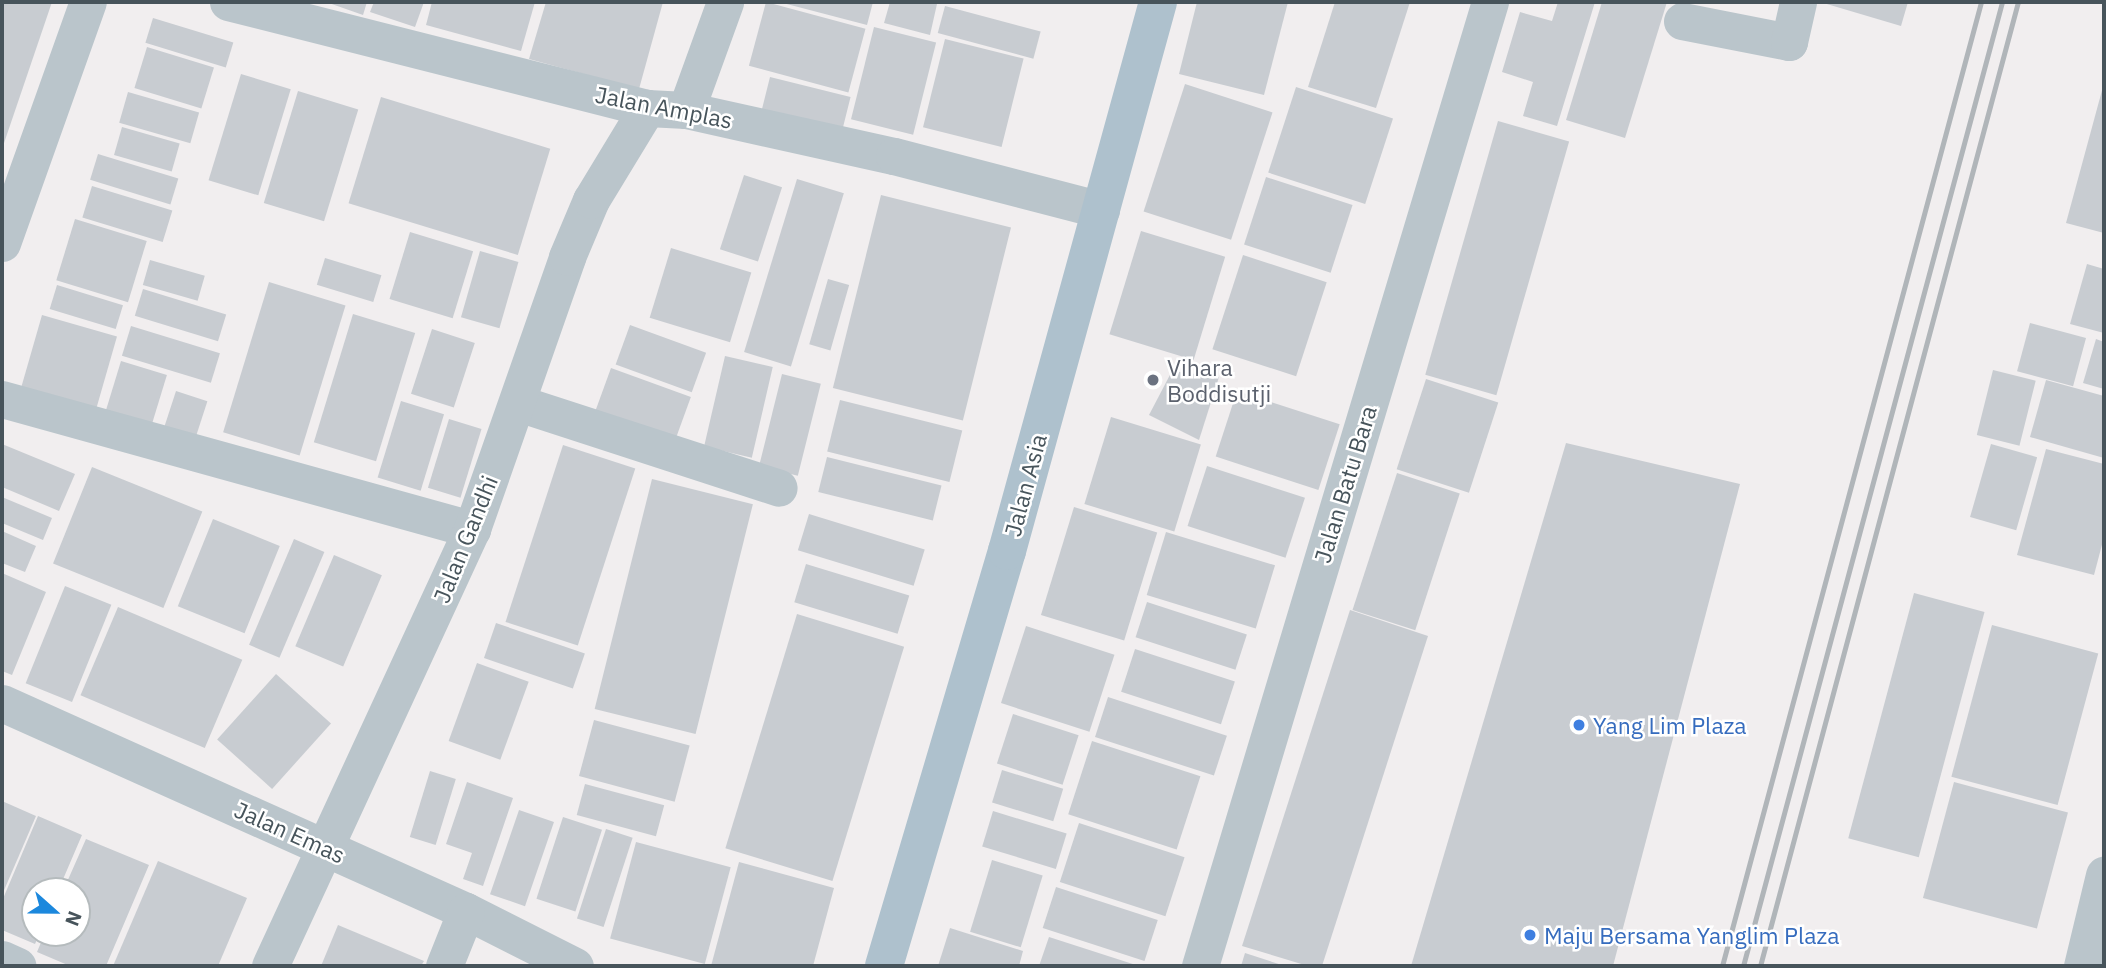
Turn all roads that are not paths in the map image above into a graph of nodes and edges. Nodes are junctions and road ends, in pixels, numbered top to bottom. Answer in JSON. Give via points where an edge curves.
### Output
{"nodes":[{"id":1,"x":88,"y":2,"type":"edge"},
{"id":2,"x":228,"y":2,"type":"edge"},
{"id":3,"x":725,"y":2,"type":"edge"},
{"id":4,"x":1158,"y":2,"type":"edge"},
{"id":5,"x":1490,"y":2,"type":"edge"},
{"id":6,"x":1798,"y":2,"type":"edge"},
{"id":7,"x":1682,"y":21,"type":"dead end"},
{"id":8,"x":647,"y":108,"type":"junction"},
{"id":9,"x":686,"y":110,"type":"junction"},
{"id":10,"x":1101,"y":210,"type":"junction"},
{"id":11,"x":2,"y":243,"type":"edge"},
{"id":12,"x":2,"y":399,"type":"edge"},
{"id":13,"x":518,"y":403,"type":"junction"},
{"id":14,"x":779,"y":488,"type":"dead end"},
{"id":15,"x":472,"y":529,"type":"junction"},
{"id":16,"x":2,"y":703,"type":"edge"},
{"id":17,"x":325,"y":848,"type":"junction"},
{"id":18,"x":2104,"y":875,"type":"edge"},
{"id":19,"x":466,"y":911,"type":"junction"},
{"id":20,"x":2,"y":960,"type":"edge"},
{"id":21,"x":18,"y":966,"type":"edge"},
{"id":22,"x":270,"y":966,"type":"edge"},
{"id":23,"x":444,"y":966,"type":"edge"},
{"id":24,"x":575,"y":966,"type":"edge"},
{"id":25,"x":884,"y":966,"type":"edge"},
{"id":26,"x":1200,"y":966,"type":"edge"},
{"id":27,"x":2082,"y":966,"type":"edge"}],
"edges":[{"from":1,"to":11,"type":"street"},
{"from":2,"to":8,"type":"street","name":"Jalan Amplas"},
{"from":3,"to":9,"type":"street"},
{"from":4,"to":10,"type":"main road","name":"Jalan Asia"},
{"from":5,"to":26,"type":"street","name":"Jalan Batu Bara"},
{"from":6,"to":7,"type":"street","via":[[1788,42]]},
{"from":8,"to":9,"type":"street","name":"Jalan Amplas"},
{"from":8,"to":13,"type":"street","name":"Jalan Gandhi","via":[[591,200]]},
{"from":9,"to":10,"type":"street","name":"Jalan Amplas","via":[[894,156]]},
{"from":10,"to":25,"type":"main road","name":"Jalan Asia","via":[[1007,551]]},
{"from":12,"to":15,"type":"street"},
{"from":13,"to":14,"type":"street"},
{"from":13,"to":15,"type":"street","name":"Jalan Gandhi"},
{"from":15,"to":17,"type":"street","name":"Jalan Gandhi"},
{"from":16,"to":17,"type":"street","name":"Jalan Emas"},
{"from":17,"to":19,"type":"street","name":"Jalan Emas"},
{"from":17,"to":22,"type":"street","name":"Jalan Gandhi"},
{"from":18,"to":27,"type":"street"},
{"from":19,"to":23,"type":"street"},
{"from":19,"to":24,"type":"street","name":"Jalan Emas"},
{"from":20,"to":21,"type":"street"}]}
